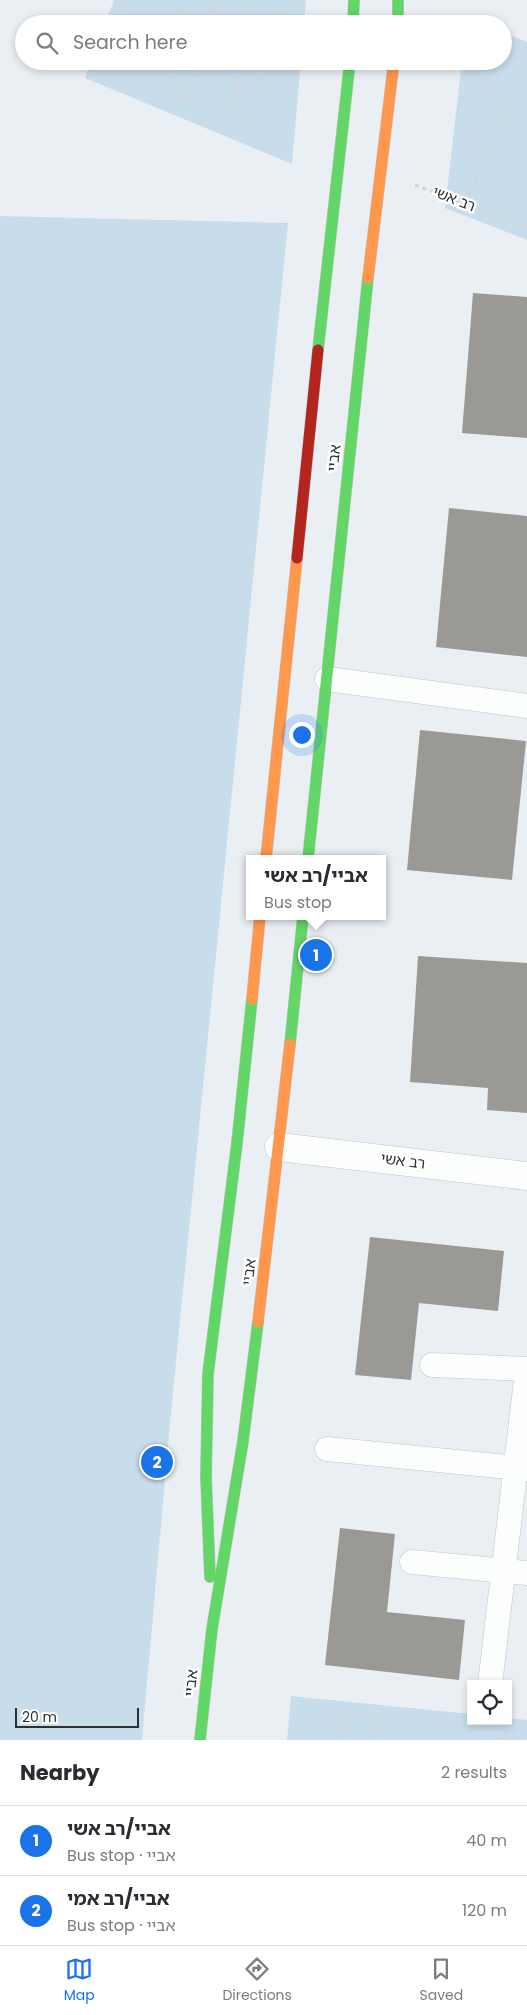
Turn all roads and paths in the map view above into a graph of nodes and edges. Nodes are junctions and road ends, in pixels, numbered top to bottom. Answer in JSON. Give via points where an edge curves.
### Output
{"nodes":[{"id":1,"x":126,"y":0,"type":"edge"},
{"id":2,"x":183,"y":0,"type":"edge"},
{"id":3,"x":218,"y":0,"type":"edge"},
{"id":4,"x":250,"y":0,"type":"edge"},
{"id":5,"x":292,"y":0,"type":"edge"},
{"id":6,"x":354,"y":0,"type":"edge"},
{"id":7,"x":398,"y":0,"type":"edge"},
{"id":8,"x":120,"y":15,"type":"edge"},
{"id":9,"x":181,"y":15,"type":"edge"},
{"id":10,"x":213,"y":15,"type":"edge"},
{"id":11,"x":248,"y":15,"type":"edge"},
{"id":12,"x":287,"y":15,"type":"edge"},
{"id":13,"x":353,"y":15,"type":"edge"},
{"id":14,"x":398,"y":15,"type":"edge"},
{"id":15,"x":527,"y":58,"type":"edge"},
{"id":16,"x":175,"y":70,"type":"edge"},
{"id":17,"x":195,"y":70,"type":"edge"},
{"id":18,"x":240,"y":70,"type":"edge"},
{"id":19,"x":267,"y":70,"type":"edge"},
{"id":20,"x":349,"y":70,"type":"edge"},
{"id":21,"x":393,"y":70,"type":"edge"},
{"id":22,"x":381,"y":172,"type":"junction"},
{"id":23,"x":466,"y":204,"type":"junction"},
{"id":24,"x":527,"y":226,"type":"edge"},
{"id":25,"x":326,"y":679,"type":"junction"},
{"id":26,"x":527,"y":706,"type":"edge"},
{"id":27,"x":266,"y":855,"type":"edge"},
{"id":28,"x":308,"y":855,"type":"edge"},
{"id":29,"x":260,"y":920,"type":"edge"},
{"id":30,"x":302,"y":920,"type":"edge"},
{"id":31,"x":279,"y":1147,"type":"junction"},
{"id":32,"x":527,"y":1176,"type":"edge"},
{"id":33,"x":432,"y":1365,"type":"dead end"},
{"id":34,"x":527,"y":1370,"type":"edge"},
{"id":35,"x":327,"y":1449,"type":"dead end"},
{"id":36,"x":521,"y":1468,"type":"edge"},
{"id":37,"x":412,"y":1562,"type":"dead end"},
{"id":38,"x":503,"y":1571,"type":"junction"},
{"id":39,"x":527,"y":1573,"type":"edge"},
{"id":40,"x":212,"y":1629,"type":"junction"},
{"id":41,"x":490,"y":1680,"type":"edge"},
{"id":42,"x":200,"y":1740,"type":"edge"},
{"id":43,"x":342,"y":1740,"type":"edge"},
{"id":44,"x":374,"y":1740,"type":"edge"},
{"id":45,"x":496,"y":1740,"type":"edge"},
{"id":46,"x":518,"y":1740,"type":"edge"}],
"edges":[{"from":1,"to":8,"type":"path"},
{"from":2,"to":9,"type":"path"},
{"from":3,"to":10,"type":"path"},
{"from":4,"to":11,"type":"path"},
{"from":5,"to":12,"type":"path"},
{"from":6,"to":13,"type":"street"},
{"from":7,"to":14,"type":"street"},
{"from":15,"to":23,"type":"path"},
{"from":16,"to":17,"type":"path","via":[[172,94],[185,100]]},
{"from":18,"to":19,"type":"path","via":[[233,120],[248,124]]},
{"from":20,"to":27,"type":"street","name":"אביי"},
{"from":21,"to":22,"type":"street","name":"אביי"},
{"from":22,"to":23,"type":"path","name":"רב אשי"},
{"from":22,"to":25,"type":"street","name":"אביי"},
{"from":23,"to":24,"type":"path","name":"רב אשי"},
{"from":25,"to":26,"type":"lane"},
{"from":25,"to":28,"type":"street","name":"אביי"},
{"from":29,"to":40,"type":"street","name":"אביי","via":[[237,1143],[208,1374],[206,1477]]},
{"from":30,"to":31,"type":"street","name":"אביי"},
{"from":31,"to":32,"type":"street","name":"רב אשי"},
{"from":31,"to":40,"type":"street","name":"אביי","via":[[243,1441]]},
{"from":33,"to":34,"type":"lane"},
{"from":34,"to":36,"type":"lane"},
{"from":35,"to":36,"type":"lane"},
{"from":36,"to":38,"type":"lane"},
{"from":37,"to":38,"type":"lane"},
{"from":38,"to":39,"type":"lane"},
{"from":38,"to":41,"type":"lane"},
{"from":40,"to":42,"type":"street","name":"אביי"},
{"from":43,"to":44,"type":"path","via":[[347,1712],[378,1716]]},
{"from":45,"to":46,"type":"path","via":[[503,1737]]}]}
